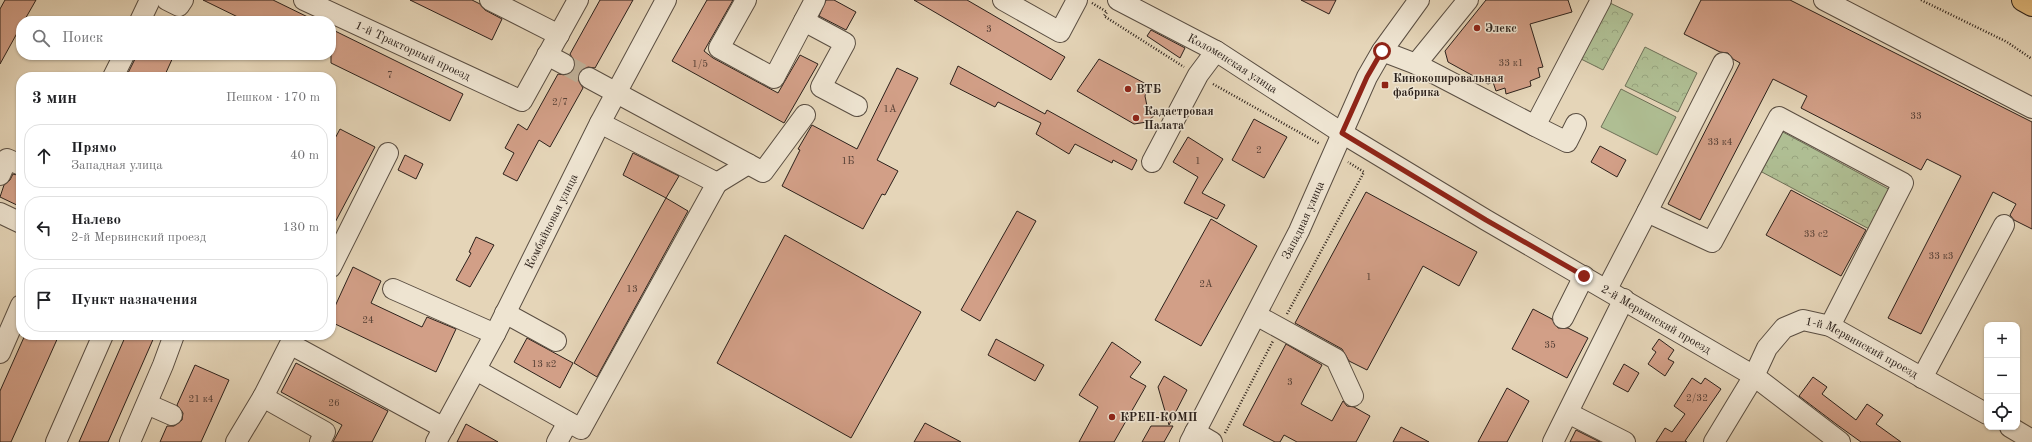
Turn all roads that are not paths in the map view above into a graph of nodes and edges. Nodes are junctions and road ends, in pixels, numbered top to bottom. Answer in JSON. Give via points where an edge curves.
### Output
{"nodes":[{"id":1,"x":150,"y":0,"type":"edge"},
{"id":2,"x":166,"y":0,"type":"edge"},
{"id":3,"x":183,"y":0,"type":"edge"},
{"id":4,"x":304,"y":0,"type":"edge"},
{"id":5,"x":490,"y":0,"type":"edge"},
{"id":6,"x":578,"y":0,"type":"edge"},
{"id":7,"x":666,"y":0,"type":"edge"},
{"id":8,"x":746,"y":0,"type":"edge"},
{"id":9,"x":815,"y":0,"type":"edge"},
{"id":10,"x":1003,"y":0,"type":"edge"},
{"id":11,"x":1077,"y":0,"type":"edge"},
{"id":12,"x":1118,"y":0,"type":"edge"},
{"id":13,"x":1419,"y":0,"type":"edge"},
{"id":14,"x":1468,"y":0,"type":"edge"},
{"id":15,"x":1601,"y":0,"type":"edge"},
{"id":16,"x":1824,"y":0,"type":"edge"},
{"id":17,"x":2023,"y":0,"type":"edge"},
{"id":18,"x":2032,"y":5,"type":"edge"},
{"id":19,"x":142,"y":16,"type":"edge"},
{"id":20,"x":804,"y":20,"type":"junction"},
{"id":21,"x":559,"y":35,"type":"junction"},
{"id":22,"x":1216,"y":51,"type":"junction"},
{"id":23,"x":1382,"y":51,"type":"junction"},
{"id":24,"x":122,"y":60,"type":"edge"},
{"id":25,"x":1723,"y":63,"type":"dead end"},
{"id":26,"x":1416,"y":64,"type":"junction"},
{"id":27,"x":116,"y":72,"type":"edge"},
{"id":28,"x":589,"y":78,"type":"tunnel mouth"},
{"id":29,"x":617,"y":91,"type":"junction"},
{"id":30,"x":857,"y":106,"type":"dead end"},
{"id":31,"x":2032,"y":108,"type":"edge"},
{"id":32,"x":806,"y":115,"type":"dead end"},
{"id":33,"x":600,"y":123,"type":"junction"},
{"id":34,"x":1576,"y":124,"type":"dead end"},
{"id":35,"x":1535,"y":126,"type":"junction"},
{"id":36,"x":1342,"y":133,"type":"junction"},
{"id":37,"x":388,"y":153,"type":"dead end"},
{"id":38,"x":1152,"y":162,"type":"dead end"},
{"id":39,"x":16,"y":163,"type":"edge"},
{"id":40,"x":748,"y":164,"type":"junction"},
{"id":41,"x":0,"y":175,"type":"edge"},
{"id":42,"x":717,"y":184,"type":"junction"},
{"id":43,"x":1647,"y":212,"type":"junction"},
{"id":44,"x":0,"y":213,"type":"edge"},
{"id":45,"x":16,"y":221,"type":"edge"},
{"id":46,"x":2004,"y":225,"type":"dead end"},
{"id":47,"x":336,"y":258,"type":"edge"},
{"id":48,"x":1584,"y":276,"type":"junction"},
{"id":49,"x":393,"y":289,"type":"dead end"},
{"id":50,"x":1607,"y":289,"type":"junction"},
{"id":51,"x":1624,"y":299,"type":"junction"},
{"id":52,"x":505,"y":313,"type":"junction"},
{"id":53,"x":1256,"y":315,"type":"junction"},
{"id":54,"x":16,"y":316,"type":"edge"},
{"id":55,"x":1563,"y":318,"type":"dead end"},
{"id":56,"x":1830,"y":326,"type":"junction"},
{"id":57,"x":495,"y":334,"type":"junction"},
{"id":58,"x":101,"y":340,"type":"edge"},
{"id":59,"x":172,"y":340,"type":"edge"},
{"id":60,"x":292,"y":340,"type":"edge"},
{"id":61,"x":295,"y":340,"type":"edge"},
{"id":62,"x":556,"y":341,"type":"dead end"},
{"id":63,"x":0,"y":353,"type":"edge"},
{"id":64,"x":476,"y":370,"type":"junction"},
{"id":65,"x":1754,"y":376,"type":"junction"},
{"id":66,"x":1922,"y":378,"type":"junction"},
{"id":67,"x":1353,"y":396,"type":"dead end"},
{"id":68,"x":262,"y":397,"type":"junction"},
{"id":69,"x":147,"y":404,"type":"junction"},
{"id":70,"x":1984,"y":412,"type":"edge"},
{"id":71,"x":1568,"y":413,"type":"junction"},
{"id":72,"x":172,"y":416,"type":"dead end"},
{"id":73,"x":568,"y":422,"type":"junction"},
{"id":74,"x":2015,"y":430,"type":"edge"},
{"id":75,"x":440,"y":435,"type":"edge"},
{"id":76,"x":1193,"y":437,"type":"edge"},
{"id":77,"x":1218,"y":439,"type":"edge"},
{"id":78,"x":2032,"y":440,"type":"edge"},
{"id":79,"x":56,"y":442,"type":"edge"},
{"id":80,"x":130,"y":442,"type":"edge"},
{"id":81,"x":236,"y":442,"type":"edge"},
{"id":82,"x":320,"y":442,"type":"edge"},
{"id":83,"x":557,"y":442,"type":"edge"},
{"id":84,"x":1553,"y":442,"type":"edge"},
{"id":85,"x":1625,"y":442,"type":"edge"},
{"id":86,"x":1714,"y":442,"type":"edge"},
{"id":87,"x":1840,"y":442,"type":"edge"}],
"edges":[{"from":1,"to":19,"type":"street"},
{"from":2,"to":3,"type":"street","via":[[179,6]]},
{"from":4,"to":21,"type":"street","name":"1-й Тракторный проезд","via":[[522,101],[556,60]]},
{"from":5,"to":21,"type":"street"},
{"from":6,"to":21,"type":"street"},
{"from":7,"to":29,"type":"street","name":"Комбайновая улица"},
{"from":8,"to":20,"type":"street","via":[[719,48],[774,78]]},
{"from":9,"to":20,"type":"street"},
{"from":10,"to":11,"type":"street","via":[[1060,32]]},
{"from":12,"to":22,"type":"street","name":"Коломенская улица"},
{"from":13,"to":23,"type":"street","name":"Западная улица"},
{"from":14,"to":26,"type":"street"},
{"from":15,"to":35,"type":"street"},
{"from":16,"to":31,"type":"street"},
{"from":17,"to":18,"type":"main road"},
{"from":20,"to":30,"type":"street","via":[[845,43],[820,87]]},
{"from":22,"to":36,"type":"street","name":"Коломенская улица"},
{"from":22,"to":38,"type":"street","via":[[1198,75]]},
{"from":23,"to":26,"type":"street"},
{"from":23,"to":36,"type":"street","name":"Западная улица","via":[[1367,77]]},
{"from":24,"to":27,"type":"street"},
{"from":25,"to":43,"type":"street"},
{"from":26,"to":35,"type":"street"},
{"from":28,"to":29,"type":"street"},
{"from":29,"to":33,"type":"street","name":"Комбайновая улица"},
{"from":29,"to":40,"type":"street"},
{"from":32,"to":40,"type":"street","via":[[763,172]]},
{"from":33,"to":42,"type":"street"},
{"from":33,"to":52,"type":"street","name":"Комбайновая улица"},
{"from":34,"to":35,"type":"street","via":[[1567,142]]},
{"from":36,"to":48,"type":"street","name":"2-й Мервинский проезд"},
{"from":36,"to":53,"type":"street","name":"Западная улица","via":[[1299,231]]},
{"from":37,"to":47,"type":"street"},
{"from":39,"to":41,"type":"street","via":[[7,159]]},
{"from":40,"to":42,"type":"street"},
{"from":42,"to":73,"type":"street","via":[[581,429]]},
{"from":43,"to":50,"type":"street"},
{"from":43,"to":56,"type":"street","via":[[1712,242],[1779,117],[1903,184]]},
{"from":44,"to":45,"type":"street"},
{"from":46,"to":66,"type":"street"},
{"from":48,"to":50,"type":"street","name":"2-й Мервинский проезд"},
{"from":48,"to":55,"type":"street"},
{"from":49,"to":57,"type":"street"},
{"from":50,"to":51,"type":"street","name":"2-й Мервинский проезд"},
{"from":51,"to":65,"type":"street","name":"2-й Мервинский проезд"},
{"from":51,"to":71,"type":"street"},
{"from":52,"to":57,"type":"street","name":"Комбайновая улица"},
{"from":52,"to":62,"type":"street"},
{"from":53,"to":67,"type":"street","via":[[1336,358]]},
{"from":53,"to":76,"type":"street","name":"Западная улица"},
{"from":54,"to":63,"type":"street"},
{"from":56,"to":65,"type":"street","name":"1-й Мервинский проезд","via":[[1803,320],[1784,328],[1767,348]]},
{"from":56,"to":66,"type":"street","name":"1-й Мервинский проезд"},
{"from":57,"to":64,"type":"street","name":"Комбайновая улица"},
{"from":58,"to":79,"type":"street"},
{"from":59,"to":69,"type":"street"},
{"from":60,"to":68,"type":"street"},
{"from":61,"to":75,"type":"street"},
{"from":64,"to":73,"type":"street"},
{"from":64,"to":75,"type":"street","name":"Комбайновая улица"},
{"from":65,"to":86,"type":"street","name":"1-й Мервинский проезд"},
{"from":65,"to":87,"type":"street","name":"2-й Мервинский проезд"},
{"from":66,"to":70,"type":"street","name":"1-й Мервинский проезд"},
{"from":68,"to":81,"type":"street"},
{"from":68,"to":82,"type":"street","via":[[325,432]]},
{"from":69,"to":72,"type":"street"},
{"from":69,"to":80,"type":"street"},
{"from":71,"to":84,"type":"street"},
{"from":71,"to":85,"type":"street"},
{"from":73,"to":83,"type":"street"},
{"from":74,"to":78,"type":"street"},
{"from":76,"to":77,"type":"street"}]}
